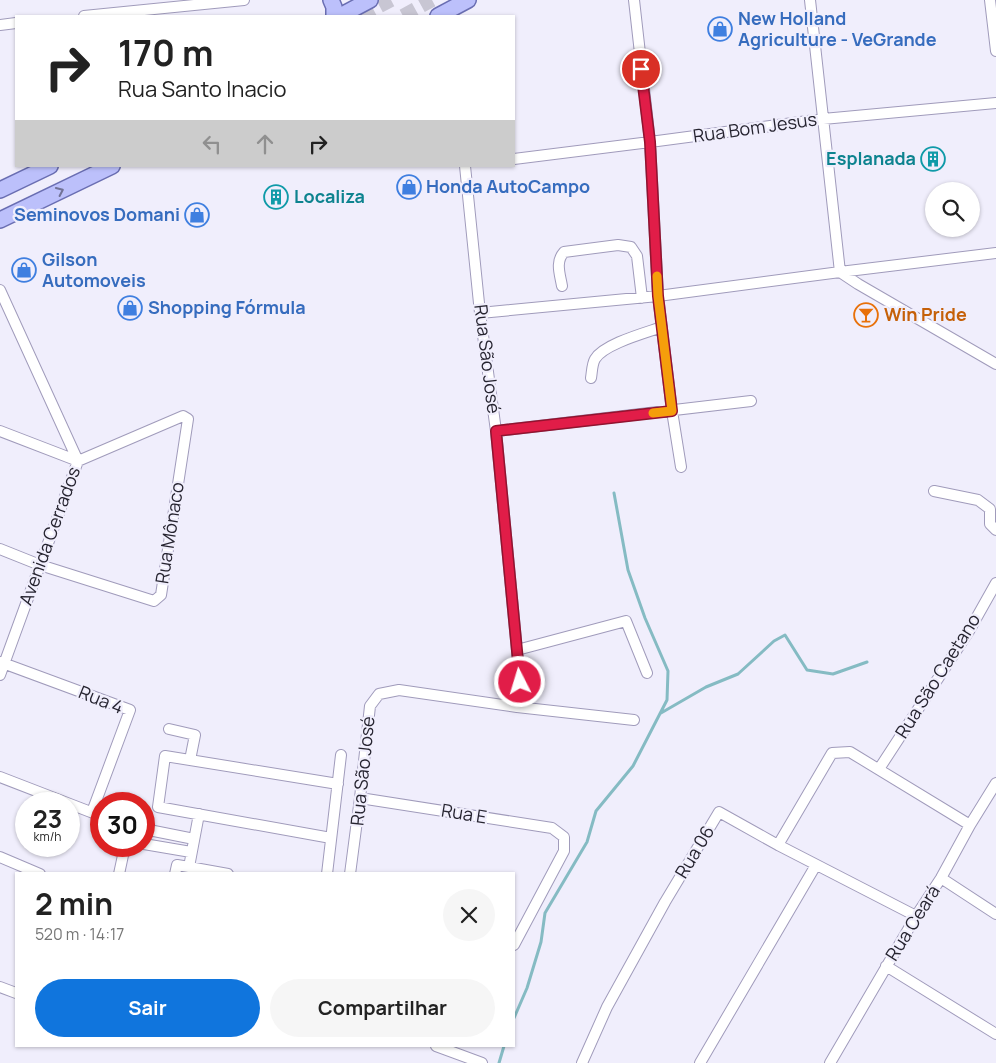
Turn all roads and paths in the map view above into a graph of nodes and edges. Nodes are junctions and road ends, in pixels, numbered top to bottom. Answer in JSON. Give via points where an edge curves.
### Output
{"nodes":[{"id":1,"x":244,"y":0,"type":"edge"},
{"id":2,"x":331,"y":0,"type":"edge"},
{"id":3,"x":370,"y":0,"type":"edge"},
{"id":4,"x":634,"y":0,"type":"edge"},
{"id":5,"x":810,"y":0,"type":"edge"},
{"id":6,"x":990,"y":0,"type":"edge"},
{"id":7,"x":459,"y":7,"type":"edge"},
{"id":8,"x":94,"y":15,"type":"edge"},
{"id":9,"x":334,"y":15,"type":"edge"},
{"id":10,"x":342,"y":15,"type":"edge"},
{"id":11,"x":440,"y":15,"type":"edge"},
{"id":12,"x":15,"y":23,"type":"edge"},
{"id":13,"x":0,"y":25,"type":"edge"},
{"id":14,"x":996,"y":51,"type":"edge"},
{"id":15,"x":996,"y":103,"type":"edge"},
{"id":16,"x":823,"y":119,"type":"junction"},
{"id":17,"x":650,"y":142,"type":"junction"},
{"id":18,"x":515,"y":159,"type":"edge"},
{"id":19,"x":48,"y":167,"type":"edge"},
{"id":20,"x":110,"y":167,"type":"edge"},
{"id":21,"x":465,"y":167,"type":"edge"},
{"id":22,"x":0,"y":190,"type":"edge"},
{"id":23,"x":0,"y":220,"type":"edge"},
{"id":24,"x":996,"y":253,"type":"edge"},
{"id":25,"x":840,"y":272,"type":"junction"},
{"id":26,"x":562,"y":286,"type":"dead end"},
{"id":27,"x":0,"y":290,"type":"edge"},
{"id":28,"x":658,"y":296,"type":"junction"},
{"id":29,"x":642,"y":298,"type":"junction"},
{"id":30,"x":480,"y":313,"type":"junction"},
{"id":31,"x":662,"y":327,"type":"junction"},
{"id":32,"x":996,"y":364,"type":"edge"},
{"id":33,"x":591,"y":378,"type":"dead end"},
{"id":34,"x":751,"y":401,"type":"dead end"},
{"id":35,"x":672,"y":411,"type":"junction"},
{"id":36,"x":0,"y":431,"type":"edge"},
{"id":37,"x":496,"y":431,"type":"junction"},
{"id":38,"x":78,"y":461,"type":"junction"},
{"id":39,"x":681,"y":467,"type":"dead end"},
{"id":40,"x":934,"y":491,"type":"dead end"},
{"id":41,"x":996,"y":530,"type":"edge"},
{"id":42,"x":0,"y":549,"type":"edge"},
{"id":43,"x":40,"y":565,"type":"junction"},
{"id":44,"x":996,"y":583,"type":"edge"},
{"id":45,"x":517,"y":650,"type":"junction"},
{"id":46,"x":2,"y":663,"type":"edge"},
{"id":47,"x":647,"y":673,"type":"dead end"},
{"id":48,"x":0,"y":675,"type":"edge"},
{"id":49,"x":517,"y":707,"type":"junction"},
{"id":50,"x":634,"y":720,"type":"dead end"},
{"id":51,"x":169,"y":728,"type":"dead end"},
{"id":52,"x":341,"y":754,"type":"dead end"},
{"id":53,"x":190,"y":760,"type":"junction"},
{"id":54,"x":879,"y":769,"type":"junction"},
{"id":55,"x":0,"y":777,"type":"edge"},
{"id":56,"x":996,"y":783,"type":"edge"},
{"id":57,"x":338,"y":784,"type":"junction"},
{"id":58,"x":104,"y":792,"type":"edge"},
{"id":59,"x":360,"y":798,"type":"junction"},
{"id":60,"x":90,"y":811,"type":"edge"},
{"id":61,"x":198,"y":814,"type":"junction"},
{"id":62,"x":970,"y":825,"type":"junction"},
{"id":63,"x":155,"y":831,"type":"edge"},
{"id":64,"x":331,"y":838,"type":"junction"},
{"id":65,"x":194,"y":839,"type":"junction"},
{"id":66,"x":155,"y":846,"type":"edge"},
{"id":67,"x":778,"y":846,"type":"junction"},
{"id":68,"x":191,"y":852,"type":"junction"},
{"id":69,"x":123,"y":857,"type":"edge"},
{"id":70,"x":0,"y":858,"type":"edge"},
{"id":71,"x":816,"y":865,"type":"junction"},
{"id":72,"x":189,"y":867,"type":"junction"},
{"id":73,"x":35,"y":872,"type":"edge"},
{"id":74,"x":119,"y":872,"type":"edge"},
{"id":75,"x":175,"y":872,"type":"edge"},
{"id":76,"x":217,"y":872,"type":"edge"},
{"id":77,"x":327,"y":872,"type":"edge"},
{"id":78,"x":350,"y":872,"type":"edge"},
{"id":79,"x":940,"y":878,"type":"junction"},
{"id":80,"x":996,"y":914,"type":"edge"},
{"id":81,"x":916,"y":916,"type":"junction"},
{"id":82,"x":517,"y":933,"type":"edge"},
{"id":83,"x":886,"y":966,"type":"junction"},
{"id":84,"x":0,"y":987,"type":"edge"},
{"id":85,"x":15,"y":993,"type":"edge"},
{"id":86,"x":996,"y":1034,"type":"edge"},
{"id":87,"x":441,"y":1047,"type":"edge"},
{"id":88,"x":457,"y":1050,"type":"edge"},
{"id":89,"x":832,"y":1060,"type":"edge"},
{"id":90,"x":482,"y":1063,"type":"edge"},
{"id":91,"x":582,"y":1063,"type":"edge"},
{"id":92,"x":700,"y":1063,"type":"edge"},
{"id":93,"x":843,"y":1063,"type":"edge"}],
"edges":[{"from":1,"to":8,"type":"street"},
{"from":2,"to":9,"type":"main road"},
{"from":3,"to":10,"type":"main road"},
{"from":4,"to":17,"type":"street"},
{"from":5,"to":16,"type":"street"},
{"from":6,"to":14,"type":"street"},
{"from":7,"to":11,"type":"main road"},
{"from":12,"to":13,"type":"street"},
{"from":15,"to":16,"type":"street","name":"Rua Bom Jesus"},
{"from":16,"to":17,"type":"street","name":"Rua Bom Jesus"},
{"from":16,"to":25,"type":"street"},
{"from":17,"to":18,"type":"street","name":"Rua Bom Jesus"},
{"from":17,"to":28,"type":"street"},
{"from":19,"to":22,"type":"main road"},
{"from":23,"to":20,"type":"main road","one_way":true},
{"from":21,"to":30,"type":"street","name":"Rua São José"},
{"from":24,"to":25,"type":"street"},
{"from":25,"to":28,"type":"street"},
{"from":25,"to":32,"type":"street"},
{"from":26,"to":29,"type":"street","via":[[558,262],[564,252],[618,245],[631,247],[637,256]]},
{"from":27,"to":38,"type":"street","name":"Avenida Cerrados"},
{"from":28,"to":29,"type":"street"},
{"from":28,"to":31,"type":"street"},
{"from":29,"to":30,"type":"street"},
{"from":30,"to":37,"type":"street","name":"Rua São José"},
{"from":31,"to":33,"type":"street","via":[[604,349],[594,361]]},
{"from":31,"to":35,"type":"street"},
{"from":34,"to":35,"type":"street"},
{"from":35,"to":37,"type":"street"},
{"from":35,"to":39,"type":"street"},
{"from":36,"to":38,"type":"street"},
{"from":37,"to":45,"type":"street","name":"Rua São José"},
{"from":38,"to":43,"type":"street","name":"Avenida Cerrados"},
{"from":38,"to":43,"type":"street","name":"Rua Mônaco","via":[[183,416],[188,420],[161,595],[154,601],[147,600]]},
{"from":40,"to":41,"type":"street","via":[[978,500],[990,509],[990,524]]},
{"from":42,"to":43,"type":"street","name":"Rua Mônaco"},
{"from":43,"to":46,"type":"street","name":"Avenida Cerrados"},
{"from":44,"to":54,"type":"street","name":"Rua São Caetano","via":[[969,631]]},
{"from":45,"to":47,"type":"street","via":[[626,621]]},
{"from":45,"to":49,"type":"street","name":"Rua São José","via":[[520,682]]},
{"from":46,"to":48,"type":"street","name":"Avenida Cerrados"},
{"from":46,"to":58,"type":"street","name":"Rua 4","via":[[130,710]]},
{"from":49,"to":50,"type":"street"},
{"from":49,"to":59,"type":"street","name":"Rua São José","via":[[399,690],[379,694],[370,706]]},
{"from":51,"to":53,"type":"street","via":[[194,735]]},
{"from":52,"to":57,"type":"street"},
{"from":53,"to":57,"type":"street"},
{"from":53,"to":61,"type":"street","via":[[165,756],[158,807]]},
{"from":54,"to":62,"type":"street"},
{"from":54,"to":67,"type":"street","via":[[850,752],[832,753]]},
{"from":55,"to":60,"type":"street"},
{"from":56,"to":62,"type":"street","name":"Rua Ceará"},
{"from":57,"to":64,"type":"street"},
{"from":59,"to":78,"type":"street","name":"Rua São José"},
{"from":59,"to":82,"type":"street","name":"Rua E","via":[[552,828],[564,837],[564,851]]},
{"from":61,"to":64,"type":"street"},
{"from":61,"to":65,"type":"street"},
{"from":62,"to":79,"type":"street","name":"Rua Ceará"},
{"from":63,"to":65,"type":"street"},
{"from":64,"to":77,"type":"street"},
{"from":65,"to":68,"type":"street"},
{"from":66,"to":68,"type":"street"},
{"from":67,"to":71,"type":"street","name":"Rua 06"},
{"from":67,"to":91,"type":"street","name":"Rua 06","via":[[719,812],[612,999]]},
{"from":68,"to":72,"type":"street"},
{"from":69,"to":74,"type":"street"},
{"from":70,"to":73,"type":"street"},
{"from":71,"to":81,"type":"street","name":"Rua 06"},
{"from":71,"to":92,"type":"street"},
{"from":72,"to":75,"type":"street","via":[[177,865]]},
{"from":72,"to":76,"type":"street"},
{"from":79,"to":80,"type":"street"},
{"from":79,"to":81,"type":"street","name":"Rua Ceará"},
{"from":81,"to":83,"type":"street","name":"Rua Ceará"},
{"from":83,"to":86,"type":"street"},
{"from":83,"to":89,"type":"street","name":"Rua Ceará"},
{"from":84,"to":85,"type":"street"},
{"from":87,"to":88,"type":"street"},
{"from":88,"to":90,"type":"street"},
{"from":89,"to":93,"type":"street"}]}
